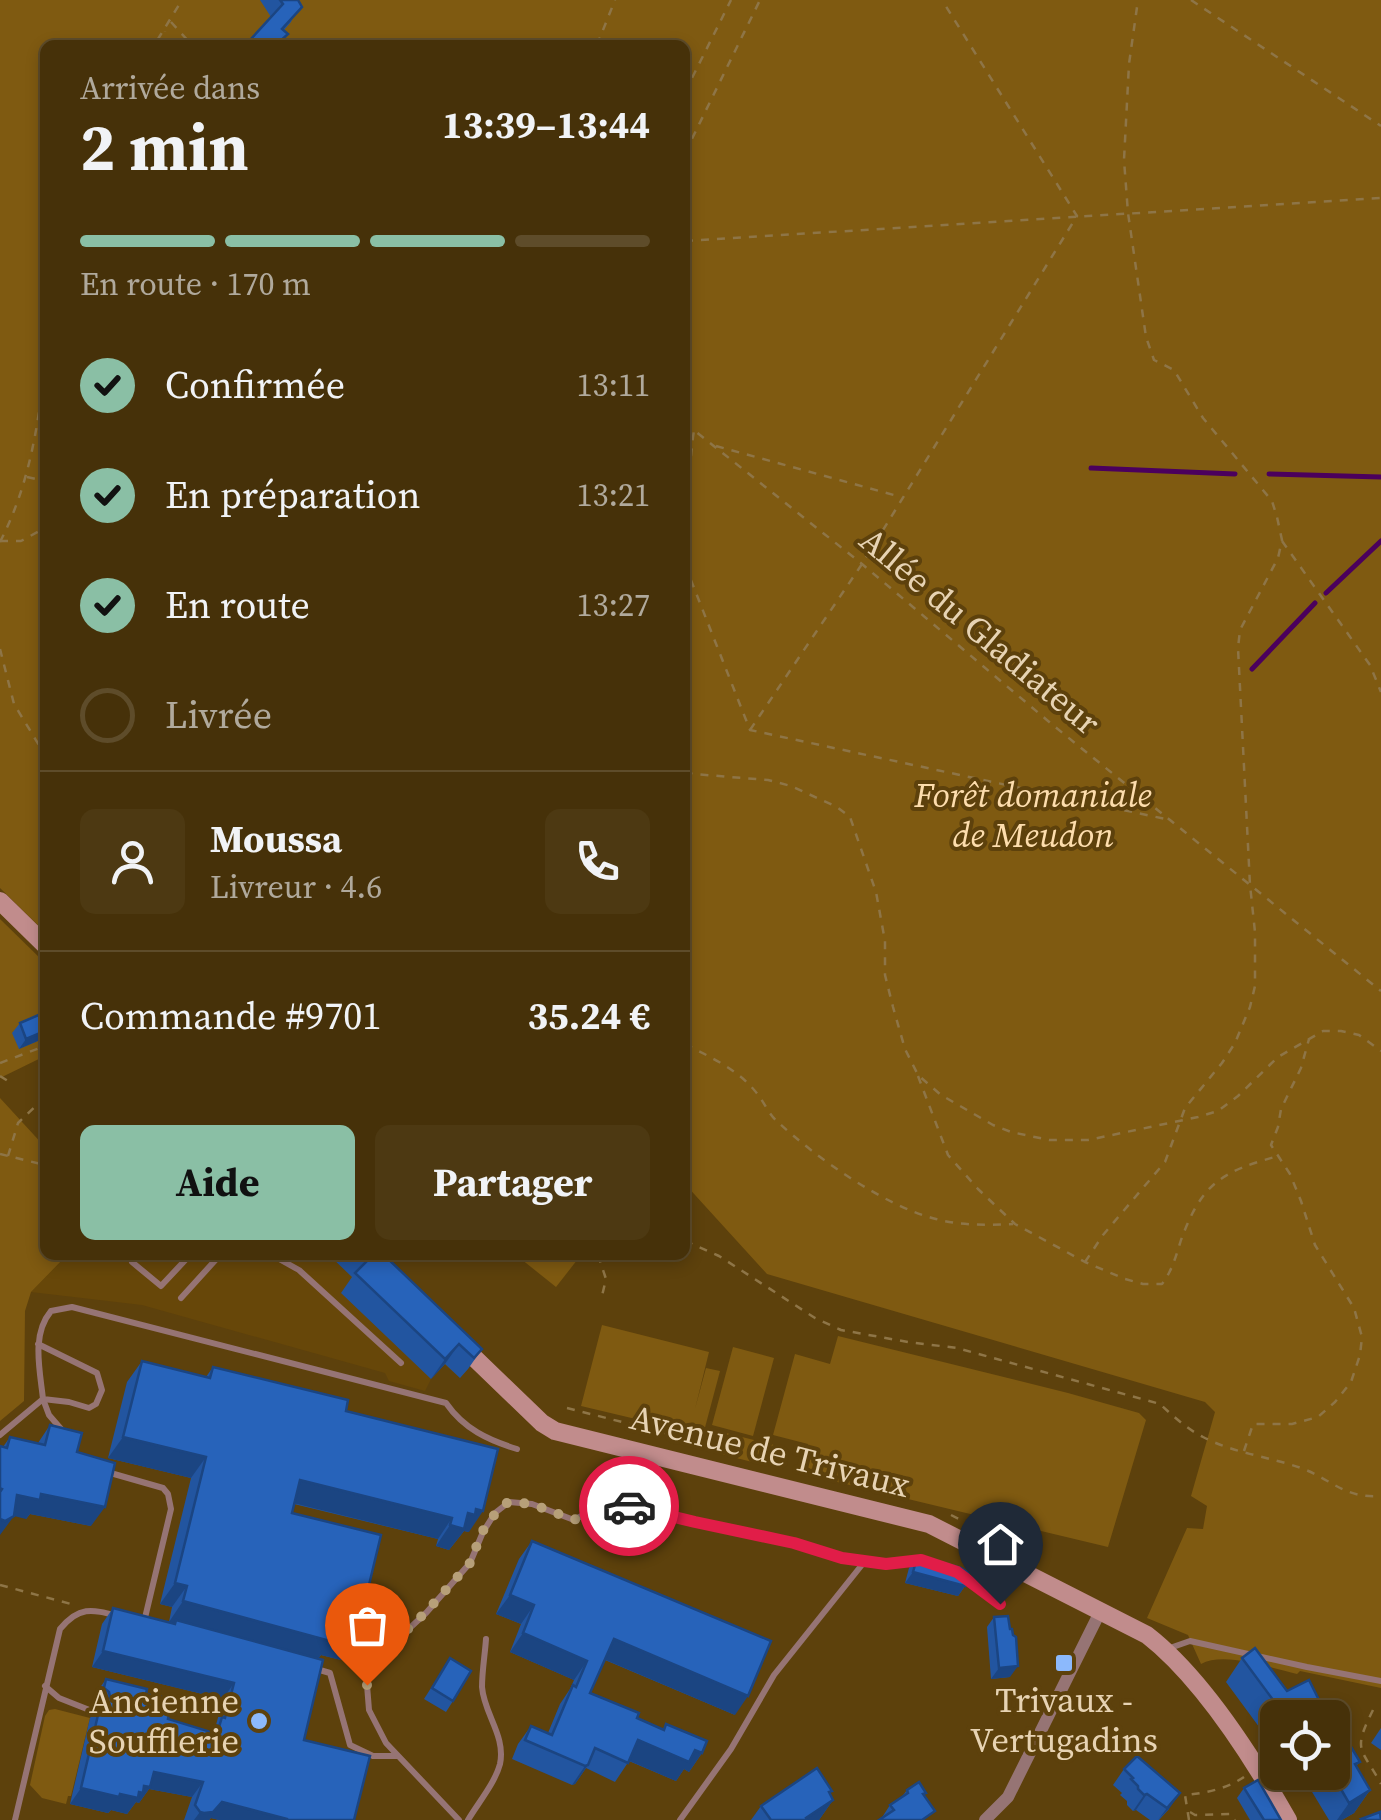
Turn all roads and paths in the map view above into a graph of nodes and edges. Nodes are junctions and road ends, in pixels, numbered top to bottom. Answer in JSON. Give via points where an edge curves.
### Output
{"nodes":[{"id":1,"x":182,"y":0,"type":"edge"},
{"id":2,"x":614,"y":0,"type":"edge"},
{"id":3,"x":731,"y":0,"type":"edge"},
{"id":4,"x":760,"y":0,"type":"edge"},
{"id":5,"x":942,"y":0,"type":"edge"},
{"id":6,"x":1138,"y":0,"type":"edge"},
{"id":7,"x":1192,"y":0,"type":"edge"},
{"id":8,"x":170,"y":21,"type":"junction"},
{"id":9,"x":164,"y":29,"type":"junction"},
{"id":10,"x":155,"y":40,"type":"edge"},
{"id":11,"x":162,"y":40,"type":"edge"},
{"id":12,"x":187,"y":40,"type":"edge"},
{"id":13,"x":599,"y":40,"type":"edge"},
{"id":14,"x":690,"y":82,"type":"edge"},
{"id":15,"x":1381,"y":126,"type":"edge"},
{"id":16,"x":690,"y":142,"type":"edge"},
{"id":17,"x":1381,"y":198,"type":"edge"},
{"id":18,"x":1128,"y":213,"type":"junction"},
{"id":19,"x":1077,"y":216,"type":"junction"},
{"id":20,"x":690,"y":241,"type":"edge"},
{"id":21,"x":40,"y":408,"type":"edge"},
{"id":22,"x":39,"y":417,"type":"joint"},
{"id":23,"x":690,"y":427,"type":"edge"},
{"id":24,"x":694,"y":430,"type":"junction"},
{"id":25,"x":714,"y":446,"type":"junction"},
{"id":26,"x":690,"y":457,"type":"edge"},
{"id":27,"x":25,"y":477,"type":"junction"},
{"id":28,"x":40,"y":480,"type":"edge"},
{"id":29,"x":903,"y":497,"type":"junction"},
{"id":30,"x":40,"y":531,"type":"edge"},
{"id":31,"x":1282,"y":540,"type":"junction"},
{"id":32,"x":0,"y":542,"type":"edge"},
{"id":33,"x":862,"y":564,"type":"junction"},
{"id":34,"x":690,"y":578,"type":"edge"},
{"id":35,"x":0,"y":649,"type":"edge"},
{"id":36,"x":1381,"y":692,"type":"edge"},
{"id":37,"x":750,"y":730,"type":"junction"},
{"id":38,"x":40,"y":747,"type":"edge"},
{"id":39,"x":690,"y":772,"type":"edge"},
{"id":40,"x":1171,"y":820,"type":"junction"},
{"id":41,"x":1250,"y":885,"type":"junction"},
{"id":42,"x":0,"y":900,"type":"edge"},
{"id":43,"x":40,"y":940,"type":"edge"},
{"id":44,"x":1381,"y":991,"type":"edge"},
{"id":45,"x":1309,"y":1037,"type":"junction"},
{"id":46,"x":690,"y":1047,"type":"edge"},
{"id":47,"x":40,"y":1048,"type":"edge"},
{"id":48,"x":1381,"y":1051,"type":"edge"},
{"id":49,"x":0,"y":1062,"type":"edge"},
{"id":50,"x":918,"y":1075,"type":"junction"},
{"id":51,"x":0,"y":1076,"type":"edge"},
{"id":52,"x":11,"y":1083,"type":"dead end"},
{"id":53,"x":40,"y":1102,"type":"edge"},
{"id":54,"x":1180,"y":1121,"type":"junction"},
{"id":55,"x":0,"y":1154,"type":"edge"},
{"id":56,"x":8,"y":1156,"type":"junction"},
{"id":57,"x":1278,"y":1156,"type":"junction"},
{"id":58,"x":40,"y":1164,"type":"edge"},
{"id":59,"x":1015,"y":1224,"type":"junction"},
{"id":60,"x":690,"y":1243,"type":"edge"},
{"id":61,"x":185,"y":1260,"type":"edge"},
{"id":62,"x":215,"y":1260,"type":"edge"},
{"id":63,"x":281,"y":1260,"type":"edge"},
{"id":64,"x":600,"y":1260,"type":"edge"},
{"id":65,"x":132,"y":1262,"type":"dead end"},
{"id":66,"x":1086,"y":1262,"type":"junction"},
{"id":67,"x":602,"y":1296,"type":"dead end"},
{"id":68,"x":181,"y":1298,"type":"dead end"},
{"id":69,"x":448,"y":1333,"type":"edge"},
{"id":70,"x":38,"y":1344,"type":"junction"},
{"id":71,"x":401,"y":1363,"type":"dead end"},
{"id":72,"x":43,"y":1399,"type":"junction"},
{"id":73,"x":567,"y":1408,"type":"dead end"},
{"id":74,"x":0,"y":1434,"type":"edge"},
{"id":75,"x":673,"y":1435,"type":"dead end"},
{"id":76,"x":72,"y":1442,"type":"edge"},
{"id":77,"x":517,"y":1449,"type":"dead end"},
{"id":78,"x":1244,"y":1451,"type":"junction"},
{"id":79,"x":95,"y":1469,"type":"edge"},
{"id":80,"x":1381,"y":1496,"type":"edge"},
{"id":81,"x":865,"y":1561,"type":"junction"},
{"id":82,"x":939,"y":1566,"type":"edge"},
{"id":83,"x":957,"y":1572,"type":"edge"},
{"id":84,"x":0,"y":1585,"type":"edge"},
{"id":85,"x":1000,"y":1604,"type":"dead end"},
{"id":86,"x":78,"y":1612,"type":"junction"},
{"id":87,"x":1100,"y":1612,"type":"junction"},
{"id":88,"x":486,"y":1639,"type":"dead end"},
{"id":89,"x":1166,"y":1649,"type":"junction"},
{"id":90,"x":312,"y":1668,"type":"edge"},
{"id":91,"x":1381,"y":1680,"type":"edge"},
{"id":92,"x":46,"y":1686,"type":"junction"},
{"id":93,"x":1373,"y":1710,"type":"dead end"},
{"id":94,"x":92,"y":1711,"type":"dead end"},
{"id":95,"x":399,"y":1756,"type":"junction"},
{"id":96,"x":1256,"y":1768,"type":"junction"},
{"id":97,"x":1381,"y":1784,"type":"edge"},
{"id":98,"x":1187,"y":1811,"type":"junction"},
{"id":99,"x":15,"y":1820,"type":"edge"},
{"id":100,"x":459,"y":1820,"type":"edge"},
{"id":101,"x":468,"y":1820,"type":"edge"},
{"id":102,"x":680,"y":1820,"type":"edge"},
{"id":103,"x":985,"y":1820,"type":"edge"},
{"id":104,"x":1189,"y":1820,"type":"edge"},
{"id":105,"x":1235,"y":1820,"type":"edge"},
{"id":106,"x":1288,"y":1820,"type":"edge"}],
"edges":[{"from":1,"to":8,"type":"path"},
{"from":2,"to":13,"type":"path"},
{"from":3,"to":14,"type":"path"},
{"from":4,"to":16,"type":"path"},
{"from":5,"to":19,"type":"path"},
{"from":6,"to":18,"type":"path","via":[[1124,160]]},
{"from":7,"to":15,"type":"path"},
{"from":8,"to":9,"type":"path"},
{"from":8,"to":12,"type":"path"},
{"from":9,"to":10,"type":"path"},
{"from":9,"to":11,"type":"path"},
{"from":17,"to":18,"type":"path"},
{"from":18,"to":19,"type":"path"},
{"from":18,"to":31,"type":"path","via":[[1154,360],[1174,370],[1203,418],[1272,501]]},
{"from":19,"to":20,"type":"path"},
{"from":19,"to":29,"type":"path"},
{"from":21,"to":22,"type":"path"},
{"from":22,"to":27,"type":"path"},
{"from":23,"to":24,"type":"path","name":"Allée du Gladiateur"},
{"from":24,"to":25,"type":"path","name":"Allée du Gladiateur"},
{"from":24,"to":26,"type":"path"},
{"from":25,"to":29,"type":"path"},
{"from":25,"to":33,"type":"path","name":"Allée du Gladiateur"},
{"from":27,"to":28,"type":"path"},
{"from":27,"to":32,"type":"path"},
{"from":29,"to":33,"type":"path"},
{"from":30,"to":32,"type":"path"},
{"from":31,"to":36,"type":"path","via":[[1370,665]]},
{"from":31,"to":41,"type":"path","via":[[1238,648]]},
{"from":33,"to":37,"type":"path"},
{"from":33,"to":40,"type":"path","name":"Allée du Gladiateur"},
{"from":34,"to":37,"type":"path"},
{"from":35,"to":38,"type":"path","via":[[14,704]]},
{"from":37,"to":40,"type":"path"},
{"from":39,"to":50,"type":"path","via":[[791,786],[850,818],[876,892],[893,1008]]},
{"from":40,"to":41,"type":"path","name":"Allée du Gladiateur"},
{"from":41,"to":44,"type":"path","name":"Allée du Gladiateur"},
{"from":41,"to":54,"type":"path","via":[[1250,1007],[1229,1053]]},
{"from":42,"to":43,"type":"main road"},
{"from":45,"to":48,"type":"path","via":[[1341,1031]]},
{"from":45,"to":54,"type":"path","via":[[1218,1110]]},
{"from":45,"to":57,"type":"path","via":[[1280,1109],[1271,1145]]},
{"from":46,"to":59,"type":"path","via":[[738,1074],[790,1134],[880,1194],[936,1220]]},
{"from":47,"to":49,"type":"path"},
{"from":50,"to":54,"type":"path","via":[[994,1125],[1049,1140],[1088,1140]]},
{"from":50,"to":59,"type":"path","via":[[948,1155]]},
{"from":51,"to":52,"type":"path"},
{"from":53,"to":56,"type":"path","via":[[18,1123]]},
{"from":54,"to":66,"type":"path","via":[[1165,1162]]},
{"from":55,"to":56,"type":"path"},
{"from":56,"to":58,"type":"path"},
{"from":57,"to":66,"type":"path","via":[[1224,1175],[1202,1196],[1162,1284],[1125,1280]]},
{"from":57,"to":78,"type":"path","via":[[1316,1245],[1354,1308],[1360,1355],[1350,1382],[1318,1418],[1253,1424]]},
{"from":59,"to":66,"type":"path"},
{"from":60,"to":78,"type":"path","via":[[841,1330],[956,1348],[1160,1404],[1205,1438]]},
{"from":61,"to":65,"type":"lane","via":[[161,1286]]},
{"from":62,"to":68,"type":"lane"},
{"from":63,"to":71,"type":"lane"},
{"from":64,"to":67,"type":"path","via":[[606,1280]]},
{"from":69,"to":87,"type":"main road","name":"Avenue de Trivaux","via":[[555,1431],[930,1524]]},
{"from":70,"to":72,"type":"lane"},
{"from":70,"to":72,"type":"lane","via":[[97,1373],[102,1390],[89,1408]]},
{"from":70,"to":77,"type":"lane","via":[[51,1311],[72,1308],[446,1403],[489,1441]]},
{"from":72,"to":74,"type":"lane"},
{"from":72,"to":76,"type":"lane"},
{"from":73,"to":75,"type":"path"},
{"from":78,"to":80,"type":"path","via":[[1367,1498]]},
{"from":79,"to":86,"type":"lane","via":[[162,1488],[171,1509],[144,1623]]},
{"from":81,"to":82,"type":"lane"},
{"from":81,"to":95,"type":"lane","via":[[609,1501],[574,1520],[508,1502],[482,1532],[470,1563],[373,1662],[369,1710]]},
{"from":81,"to":102,"type":"lane","via":[[774,1674]]},
{"from":83,"to":85,"type":"lane"},
{"from":84,"to":86,"type":"path","via":[[74,1604]]},
{"from":86,"to":92,"type":"lane","via":[[60,1629]]},
{"from":87,"to":89,"type":"main road","name":"Avenue de Trivaux"},
{"from":87,"to":103,"type":"street","via":[[1008,1797]]},
{"from":88,"to":101,"type":"lane","via":[[482,1688],[501,1758]]},
{"from":89,"to":91,"type":"lane","via":[[1190,1641]]},
{"from":89,"to":96,"type":"main road","name":"Avenue de Trivaux"},
{"from":90,"to":95,"type":"lane","via":[[330,1673],[350,1745],[372,1756]]},
{"from":92,"to":94,"type":"lane"},
{"from":92,"to":99,"type":"lane"},
{"from":93,"to":97,"type":"path","via":[[1361,1752]]},
{"from":95,"to":100,"type":"lane"},
{"from":96,"to":98,"type":"path","via":[[1211,1792],[1185,1795]]},
{"from":96,"to":106,"type":"main road","name":"Avenue de Trivaux"},
{"from":98,"to":104,"type":"path"},
{"from":98,"to":105,"type":"path"}]}
